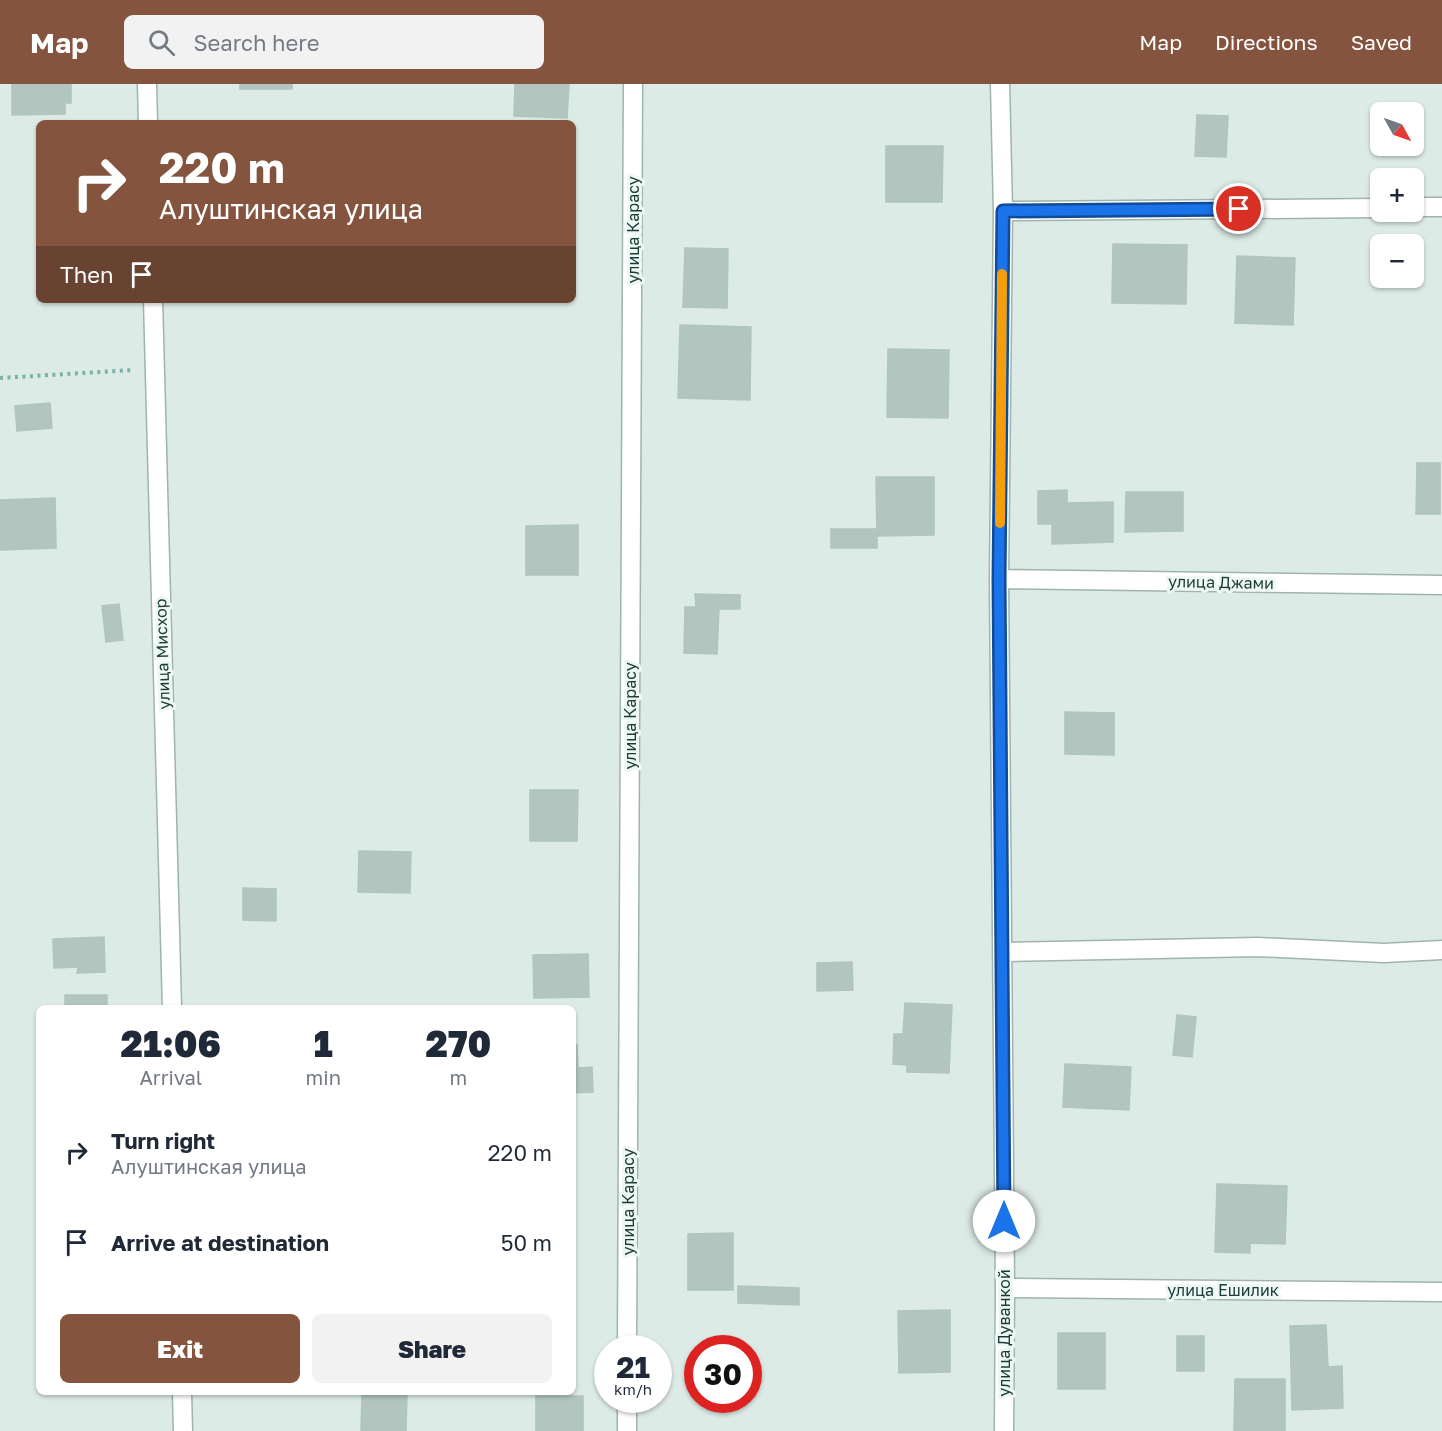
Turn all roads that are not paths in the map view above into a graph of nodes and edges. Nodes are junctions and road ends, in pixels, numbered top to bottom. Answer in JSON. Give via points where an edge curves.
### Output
{"nodes":[{"id":1,"x":147,"y":84,"type":"edge"},
{"id":2,"x":633,"y":84,"type":"edge"},
{"id":3,"x":1000,"y":84,"type":"edge"},
{"id":4,"x":148,"y":120,"type":"edge"},
{"id":5,"x":1424,"y":207,"type":"edge"},
{"id":6,"x":1442,"y":207,"type":"edge"},
{"id":7,"x":1370,"y":208,"type":"edge"},
{"id":8,"x":1003,"y":211,"type":"junction"},
{"id":9,"x":153,"y":303,"type":"edge"},
{"id":10,"x":999,"y":579,"type":"junction"},
{"id":11,"x":1442,"y":585,"type":"edge"},
{"id":12,"x":1442,"y":950,"type":"edge"},
{"id":13,"x":1002,"y":952,"type":"junction"},
{"id":14,"x":172,"y":1005,"type":"edge"},
{"id":15,"x":1005,"y":1288,"type":"junction"},
{"id":16,"x":1442,"y":1292,"type":"edge"},
{"id":17,"x":627,"y":1335,"type":"edge"},
{"id":18,"x":182,"y":1395,"type":"edge"},
{"id":19,"x":627,"y":1413,"type":"edge"},
{"id":20,"x":183,"y":1431,"type":"edge"},
{"id":21,"x":627,"y":1431,"type":"edge"},
{"id":22,"x":1004,"y":1431,"type":"edge"}],
"edges":[{"from":1,"to":4,"type":"street"},
{"from":2,"to":17,"type":"street","name":"улица Карасу"},
{"from":3,"to":8,"type":"street","name":"улица Дуванкой"},
{"from":5,"to":6,"type":"street"},
{"from":7,"to":8,"type":"street"},
{"from":8,"to":10,"type":"street","name":"улица Дуванкой"},
{"from":9,"to":14,"type":"street","name":"улица Мисхор"},
{"from":10,"to":11,"type":"street","name":"улица Джами"},
{"from":10,"to":13,"type":"street","name":"улица Дуванкой"},
{"from":12,"to":13,"type":"street","via":[[1384,953],[1258,947]]},
{"from":13,"to":15,"type":"street","name":"улица Дуванкой"},
{"from":15,"to":16,"type":"street","name":"улица Ешилик"},
{"from":15,"to":22,"type":"street","name":"улица Дуванкой"},
{"from":18,"to":20,"type":"street"},
{"from":19,"to":21,"type":"street"}]}
